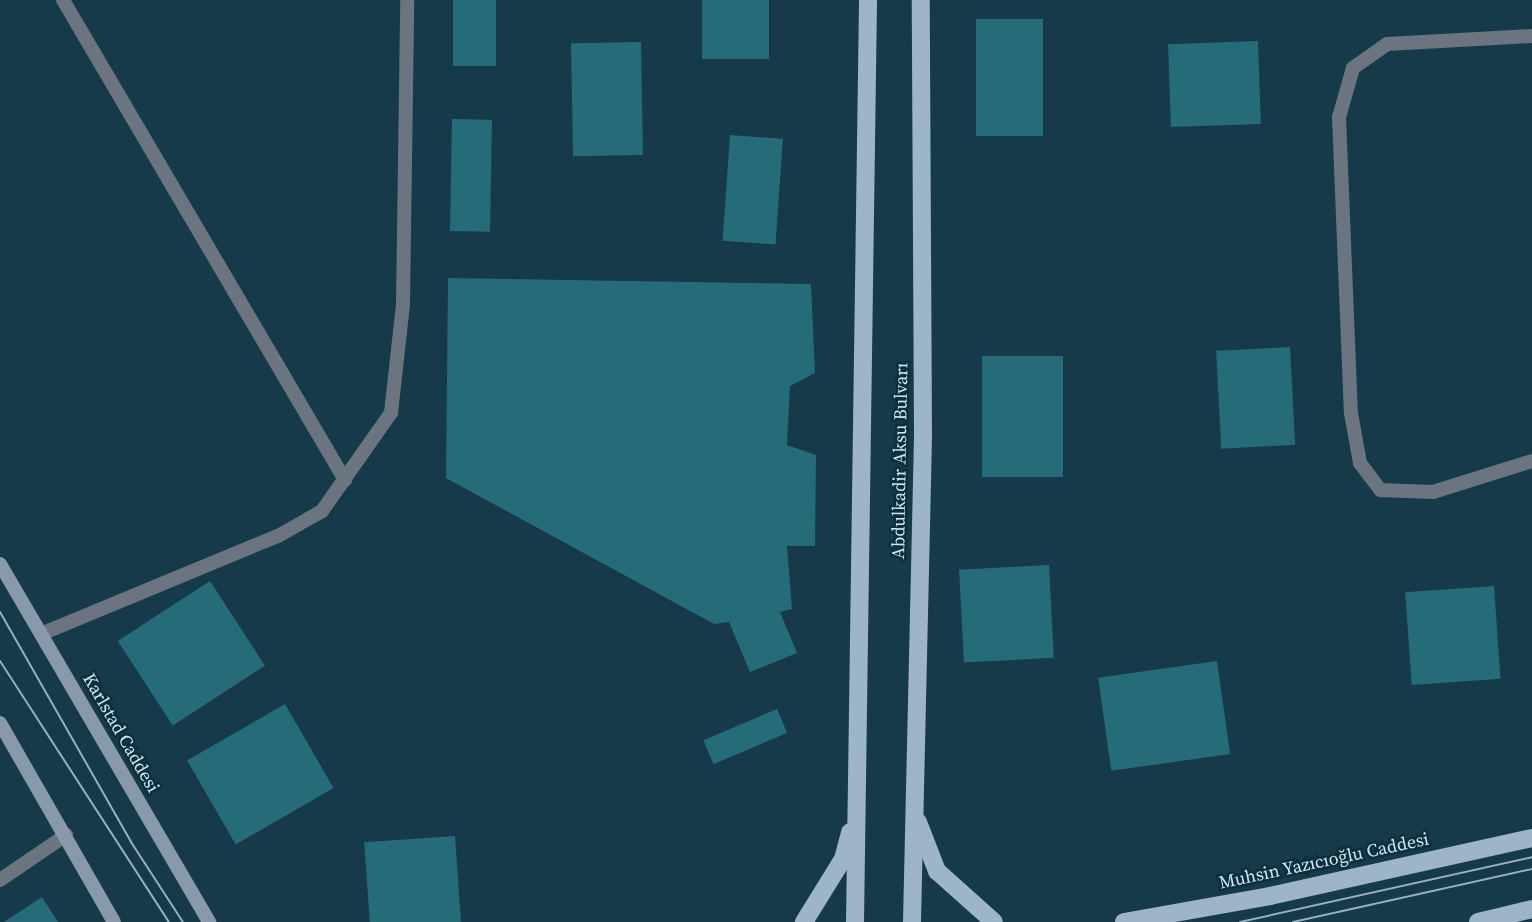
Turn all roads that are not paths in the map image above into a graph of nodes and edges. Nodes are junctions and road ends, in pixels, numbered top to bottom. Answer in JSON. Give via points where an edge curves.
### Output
{"nodes":[{"id":1,"x":63,"y":0,"type":"edge"},
{"id":2,"x":407,"y":0,"type":"edge"},
{"id":3,"x":868,"y":0,"type":"edge"},
{"id":4,"x":921,"y":0,"type":"edge"},
{"id":5,"x":1532,"y":36,"type":"edge"},
{"id":6,"x":1532,"y":461,"type":"edge"},
{"id":7,"x":345,"y":480,"type":"junction"},
{"id":8,"x":0,"y":564,"type":"edge"},
{"id":9,"x":41,"y":634,"type":"junction"},
{"id":10,"x":0,"y":723,"type":"edge"},
{"id":11,"x":858,"y":802,"type":"junction"},
{"id":12,"x":914,"y":812,"type":"junction"},
{"id":13,"x":66,"y":835,"type":"junction"},
{"id":14,"x":1532,"y":838,"type":"edge"},
{"id":15,"x":0,"y":880,"type":"edge"},
{"id":16,"x":1532,"y":909,"type":"edge"},
{"id":17,"x":114,"y":922,"type":"edge"},
{"id":18,"x":209,"y":922,"type":"edge"},
{"id":19,"x":804,"y":922,"type":"edge"},
{"id":20,"x":855,"y":922,"type":"edge"},
{"id":21,"x":912,"y":922,"type":"edge"},
{"id":22,"x":994,"y":922,"type":"edge"},
{"id":23,"x":1124,"y":922,"type":"edge"},
{"id":24,"x":1478,"y":922,"type":"edge"}],
"edges":[{"from":1,"to":7,"type":"street"},
{"from":2,"to":7,"type":"street","via":[[403,304],[391,413]]},
{"from":3,"to":11,"type":"main road"},
{"from":4,"to":12,"type":"main road","name":"Abdulkadir Aksu Bulvarı","via":[[923,434]]},
{"from":5,"to":6,"type":"street","via":[[1387,44],[1353,68],[1339,117],[1351,413],[1360,463],[1380,490],[1433,492]]},
{"from":7,"to":9,"type":"street","via":[[322,511],[278,536]]},
{"from":8,"to":9,"type":"street","name":"Karlstad Caddesi"},
{"from":9,"to":18,"type":"street","name":"Karlstad Caddesi"},
{"from":10,"to":13,"type":"street"},
{"from":11,"to":19,"type":"main road","via":[[843,859]]},
{"from":11,"to":20,"type":"main road"},
{"from":12,"to":21,"type":"main road","name":"Abdulkadir Aksu Bulvarı"},
{"from":12,"to":22,"type":"main road","via":[[937,872]]},
{"from":13,"to":15,"type":"street"},
{"from":13,"to":17,"type":"street"},
{"from":14,"to":23,"type":"main road","name":"Muhsin Yazıcıoğlu Caddesi","via":[[1270,896]]},
{"from":16,"to":24,"type":"main road"}]}
